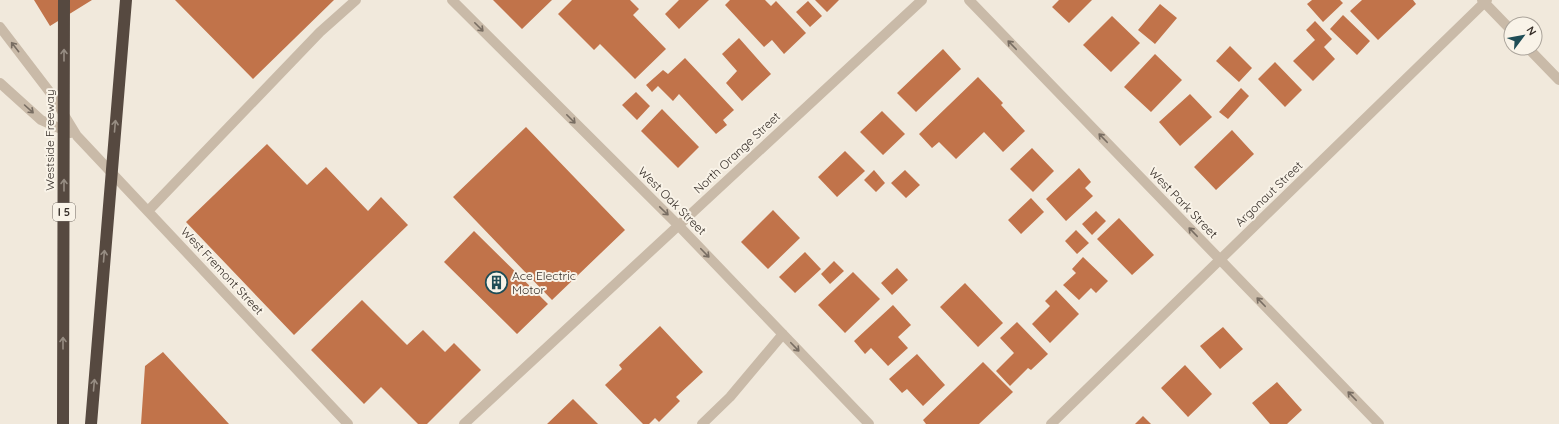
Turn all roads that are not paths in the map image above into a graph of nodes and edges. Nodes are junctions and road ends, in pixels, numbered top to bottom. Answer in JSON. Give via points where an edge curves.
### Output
{"nodes":[{"id":1,"x":64,"y":0,"type":"edge"},
{"id":2,"x":126,"y":0,"type":"edge"},
{"id":3,"x":356,"y":0,"type":"edge"},
{"id":4,"x":452,"y":0,"type":"edge"},
{"id":5,"x":922,"y":0,"type":"edge"},
{"id":6,"x":969,"y":0,"type":"edge"},
{"id":7,"x":1484,"y":1,"type":"edge"},
{"id":8,"x":1503,"y":21,"type":"edge"},
{"id":9,"x":0,"y":28,"type":"edge"},
{"id":10,"x":1536,"y":56,"type":"edge"},
{"id":11,"x":1559,"y":80,"type":"edge"},
{"id":12,"x":0,"y":83,"type":"edge"},
{"id":13,"x":77,"y":136,"type":"junction"},
{"id":14,"x":148,"y":211,"type":"junction"},
{"id":15,"x":678,"y":225,"type":"junction"},
{"id":16,"x":1220,"y":260,"type":"junction"},
{"id":17,"x":783,"y":334,"type":"junction"},
{"id":18,"x":63,"y":424,"type":"edge"},
{"id":19,"x":90,"y":424,"type":"edge"},
{"id":20,"x":348,"y":424,"type":"edge"},
{"id":21,"x":464,"y":424,"type":"edge"},
{"id":22,"x":702,"y":424,"type":"edge"},
{"id":23,"x":869,"y":424,"type":"edge"},
{"id":24,"x":1051,"y":424,"type":"edge"},
{"id":25,"x":1379,"y":424,"type":"edge"}],
"edges":[{"from":18,"to":1,"type":"highway","name":"Westside Freeway","number":"I 5","one_way":true,"bridge":true},
{"from":19,"to":2,"type":"highway","one_way":true,"bridge":true},
{"from":3,"to":14,"type":"street","via":[[320,32]]},
{"from":4,"to":15,"type":"street","name":"West Oak Street","one_way":true},
{"from":5,"to":15,"type":"street","name":"North Orange Street"},
{"from":16,"to":6,"type":"street","name":"West Park Street","one_way":true},
{"from":7,"to":8,"type":"street"},
{"from":7,"to":16,"type":"street","name":"Argonaut Street"},
{"from":13,"to":9,"type":"street","name":"West Fremont Street","one_way":true,"via":[[52,95]]},
{"from":10,"to":11,"type":"street"},
{"from":12,"to":13,"type":"street","name":"West Fremont Street","one_way":true,"via":[[41,120]]},
{"from":13,"to":14,"type":"street","name":"West Fremont Street"},
{"from":14,"to":20,"type":"street","name":"West Fremont Street"},
{"from":15,"to":17,"type":"street","name":"West Oak Street","one_way":true},
{"from":15,"to":21,"type":"street","name":"North Orange Street"},
{"from":16,"to":24,"type":"street","name":"Argonaut Street"},
{"from":25,"to":16,"type":"street","name":"West Park Street","one_way":true},
{"from":17,"to":22,"type":"street","via":[[730,397]]},
{"from":17,"to":23,"type":"street","name":"West Oak Street","one_way":true}]}
